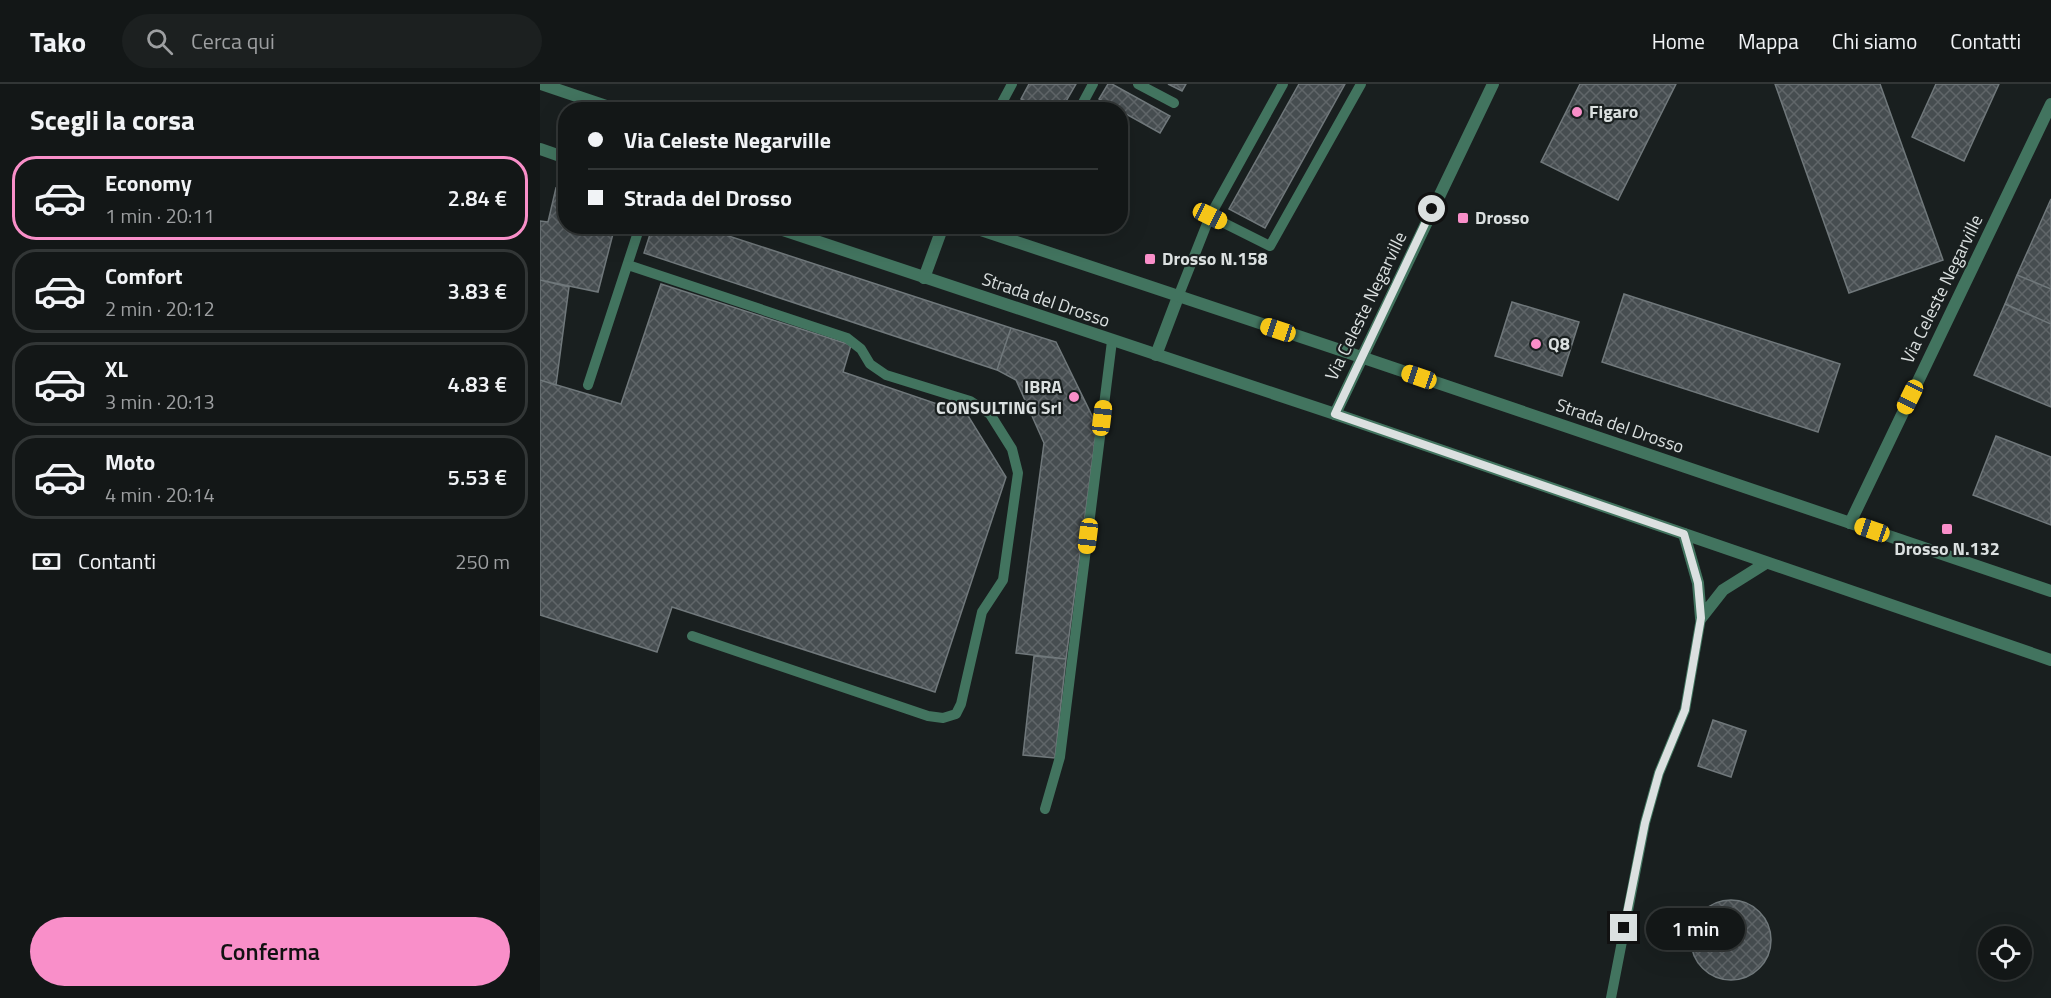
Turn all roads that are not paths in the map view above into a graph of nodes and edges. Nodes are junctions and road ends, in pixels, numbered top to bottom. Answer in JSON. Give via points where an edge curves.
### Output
{"nodes":[{"id":1,"x":541,"y":84,"type":"edge"},
{"id":2,"x":1012,"y":84,"type":"edge"},
{"id":3,"x":1094,"y":84,"type":"edge"},
{"id":4,"x":1138,"y":84,"type":"edge"},
{"id":5,"x":1284,"y":84,"type":"edge"},
{"id":6,"x":1361,"y":84,"type":"edge"},
{"id":7,"x":1493,"y":84,"type":"edge"},
{"id":8,"x":594,"y":102,"type":"edge"},
{"id":9,"x":1003,"y":102,"type":"edge"},
{"id":10,"x":1084,"y":102,"type":"edge"},
{"id":11,"x":1174,"y":102,"type":"dead end"},
{"id":12,"x":2051,"y":104,"type":"edge"},
{"id":13,"x":540,"y":149,"type":"edge"},
{"id":14,"x":558,"y":155,"type":"edge"},
{"id":15,"x":1210,"y":216,"type":"junction"},
{"id":16,"x":638,"y":234,"type":"edge"},
{"id":17,"x":795,"y":234,"type":"edge"},
{"id":18,"x":940,"y":234,"type":"edge"},
{"id":19,"x":993,"y":234,"type":"edge"},
{"id":20,"x":628,"y":265,"type":"junction"},
{"id":21,"x":924,"y":278,"type":"junction"},
{"id":22,"x":1178,"y":297,"type":"junction"},
{"id":23,"x":1112,"y":341,"type":"junction"},
{"id":24,"x":1156,"y":355,"type":"junction"},
{"id":25,"x":1361,"y":357,"type":"junction"},
{"id":26,"x":588,"y":385,"type":"dead end"},
{"id":27,"x":1335,"y":414,"type":"junction"},
{"id":28,"x":1850,"y":523,"type":"junction"},
{"id":29,"x":1684,"y":534,"type":"junction"},
{"id":30,"x":1766,"y":563,"type":"junction"},
{"id":31,"x":2051,"y":591,"type":"edge"},
{"id":32,"x":1701,"y":618,"type":"junction"},
{"id":33,"x":692,"y":636,"type":"dead end"},
{"id":34,"x":2051,"y":660,"type":"edge"},
{"id":35,"x":1045,"y":809,"type":"dead end"},
{"id":36,"x":1611,"y":998,"type":"edge"}],
"edges":[{"from":1,"to":8,"type":"street"},
{"from":2,"to":9,"type":"lane"},
{"from":3,"to":10,"type":"lane"},
{"from":4,"to":11,"type":"lane"},
{"from":5,"to":15,"type":"lane"},
{"from":6,"to":15,"type":"lane","via":[[1270,246]]},
{"from":7,"to":25,"type":"street","name":"Via Celeste Negarville"},
{"from":12,"to":28,"type":"street","name":"Via Celeste Negarville"},
{"from":13,"to":14,"type":"street"},
{"from":15,"to":22,"type":"lane"},
{"from":16,"to":20,"type":"lane"},
{"from":17,"to":21,"type":"street","name":"Strada del Drosso"},
{"from":18,"to":21,"type":"street"},
{"from":19,"to":22,"type":"street","name":"Strada del Drosso"},
{"from":20,"to":26,"type":"lane"},
{"from":20,"to":33,"type":"lane","via":[[847,338],[861,349],[870,364],[886,375],[970,401],[990,414],[1012,449],[1018,473],[1003,580],[982,612],[956,714],[943,718],[928,716]]},
{"from":21,"to":23,"type":"street","name":"Strada del Drosso"},
{"from":22,"to":24,"type":"street"},
{"from":22,"to":25,"type":"street","name":"Strada del Drosso"},
{"from":23,"to":24,"type":"street","name":"Strada del Drosso"},
{"from":23,"to":35,"type":"lane","via":[[1060,758]]},
{"from":24,"to":27,"type":"street","name":"Strada del Drosso"},
{"from":25,"to":27,"type":"street","name":"Via Celeste Negarville"},
{"from":25,"to":28,"type":"street","name":"Strada del Drosso"},
{"from":27,"to":29,"type":"street","name":"Strada del Drosso"},
{"from":28,"to":31,"type":"street","name":"Strada del Drosso"},
{"from":29,"to":30,"type":"street","name":"Strada del Drosso"},
{"from":29,"to":32,"type":"street","via":[[1698,583]]},
{"from":30,"to":32,"type":"street","via":[[1723,590]]},
{"from":30,"to":34,"type":"street","name":"Strada del Drosso"},
{"from":32,"to":36,"type":"lane","via":[[1685,710],[1659,773],[1645,823]]}]}
